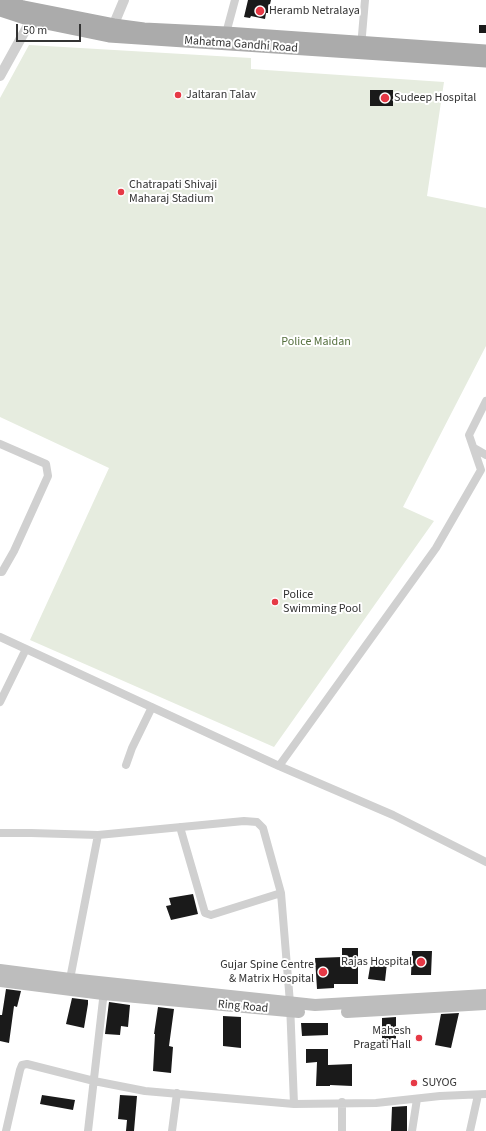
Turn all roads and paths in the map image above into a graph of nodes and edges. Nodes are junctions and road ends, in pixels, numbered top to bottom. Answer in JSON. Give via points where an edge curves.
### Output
{"nodes":[{"id":1,"x":1,"y":0,"type":"edge"},
{"id":2,"x":124,"y":0,"type":"edge"},
{"id":3,"x":235,"y":0,"type":"edge"},
{"id":4,"x":365,"y":0,"type":"edge"},
{"id":5,"x":0,"y":10,"type":"edge"},
{"id":6,"x":33,"y":15,"type":"junction"},
{"id":7,"x":111,"y":31,"type":"junction"},
{"id":8,"x":225,"y":38,"type":"junction"},
{"id":9,"x":361,"y":47,"type":"junction"},
{"id":10,"x":486,"y":51,"type":"edge"},
{"id":11,"x":486,"y":61,"type":"edge"},
{"id":12,"x":0,"y":76,"type":"edge"},
{"id":13,"x":486,"y":401,"type":"edge"},
{"id":14,"x":0,"y":444,"type":"edge"},
{"id":15,"x":474,"y":448,"type":"junction"},
{"id":16,"x":486,"y":455,"type":"edge"},
{"id":17,"x":0,"y":572,"type":"edge"},
{"id":18,"x":0,"y":637,"type":"edge"},
{"id":19,"x":26,"y":649,"type":"junction"},
{"id":20,"x":0,"y":702,"type":"edge"},
{"id":21,"x":152,"y":707,"type":"junction"},
{"id":22,"x":126,"y":765,"type":"dead end"},
{"id":23,"x":279,"y":766,"type":"junction"},
{"id":24,"x":180,"y":827,"type":"junction"},
{"id":25,"x":0,"y":834,"type":"edge"},
{"id":26,"x":98,"y":835,"type":"junction"},
{"id":27,"x":486,"y":862,"type":"edge"},
{"id":28,"x":281,"y":893,"type":"junction"},
{"id":29,"x":0,"y":970,"type":"edge"},
{"id":30,"x":70,"y":979,"type":"junction"},
{"id":31,"x":0,"y":981,"type":"edge"},
{"id":32,"x":104,"y":988,"type":"junction"},
{"id":33,"x":486,"y":995,"type":"edge"},
{"id":34,"x":486,"y":1004,"type":"edge"},
{"id":35,"x":290,"y":1007,"type":"junction"},
{"id":36,"x":94,"y":1081,"type":"junction"},
{"id":37,"x":176,"y":1093,"type":"junction"},
{"id":38,"x":482,"y":1094,"type":"edge"},
{"id":39,"x":416,"y":1099,"type":"junction"},
{"id":40,"x":342,"y":1102,"type":"junction"},
{"id":41,"x":294,"y":1104,"type":"junction"},
{"id":42,"x":6,"y":1131,"type":"edge"},
{"id":43,"x":88,"y":1131,"type":"edge"},
{"id":44,"x":172,"y":1131,"type":"edge"},
{"id":45,"x":342,"y":1131,"type":"edge"},
{"id":46,"x":412,"y":1131,"type":"edge"},
{"id":47,"x":470,"y":1131,"type":"edge"}],
"edges":[{"from":1,"to":6,"type":"main road"},
{"from":2,"to":7,"type":"street"},
{"from":3,"to":8,"type":"street"},
{"from":4,"to":9,"type":"street"},
{"from":5,"to":6,"type":"main road","name":"Mahatma Gandhi Road"},
{"from":6,"to":7,"type":"main road","name":"Mahatma Gandhi Road"},
{"from":6,"to":12,"type":"street"},
{"from":7,"to":8,"type":"main road","name":"Mahatma Gandhi Road"},
{"from":8,"to":9,"type":"main road","name":"Mahatma Gandhi Road"},
{"from":9,"to":10,"type":"main road"},
{"from":9,"to":11,"type":"main road","name":"Mahatma Gandhi Road"},
{"from":13,"to":15,"type":"street","via":[[469,435]]},
{"from":14,"to":17,"type":"street","via":[[46,464],[48,476],[14,551]]},
{"from":15,"to":16,"type":"street"},
{"from":15,"to":23,"type":"street","via":[[480,470],[436,548]]},
{"from":18,"to":19,"type":"street"},
{"from":19,"to":20,"type":"street"},
{"from":19,"to":21,"type":"street"},
{"from":21,"to":22,"type":"street"},
{"from":21,"to":23,"type":"street"},
{"from":23,"to":27,"type":"street","via":[[393,815]]},
{"from":24,"to":26,"type":"street"},
{"from":24,"to":28,"type":"street","via":[[257,822],[263,828]]},
{"from":24,"to":28,"type":"street","via":[[205,913],[211,915]]},
{"from":25,"to":26,"type":"street"},
{"from":26,"to":30,"type":"street"},
{"from":28,"to":35,"type":"street"},
{"from":29,"to":30,"type":"main road"},
{"from":30,"to":32,"type":"main road"},
{"from":31,"to":32,"type":"main road","name":"Ring Road"},
{"from":32,"to":35,"type":"main road","name":"Ring Road"},
{"from":32,"to":36,"type":"street"},
{"from":33,"to":35,"type":"main road"},
{"from":34,"to":35,"type":"main road","name":"Ring Road","via":[[316,1012]]},
{"from":35,"to":41,"type":"street"},
{"from":36,"to":37,"type":"street"},
{"from":36,"to":42,"type":"street","via":[[27,1064],[22,1065]]},
{"from":36,"to":43,"type":"street"},
{"from":37,"to":41,"type":"street"},
{"from":37,"to":44,"type":"street"},
{"from":38,"to":39,"type":"street"},
{"from":38,"to":47,"type":"street"},
{"from":39,"to":40,"type":"street","via":[[376,1103]]},
{"from":39,"to":46,"type":"street"},
{"from":40,"to":41,"type":"street"},
{"from":40,"to":45,"type":"street"}]}
